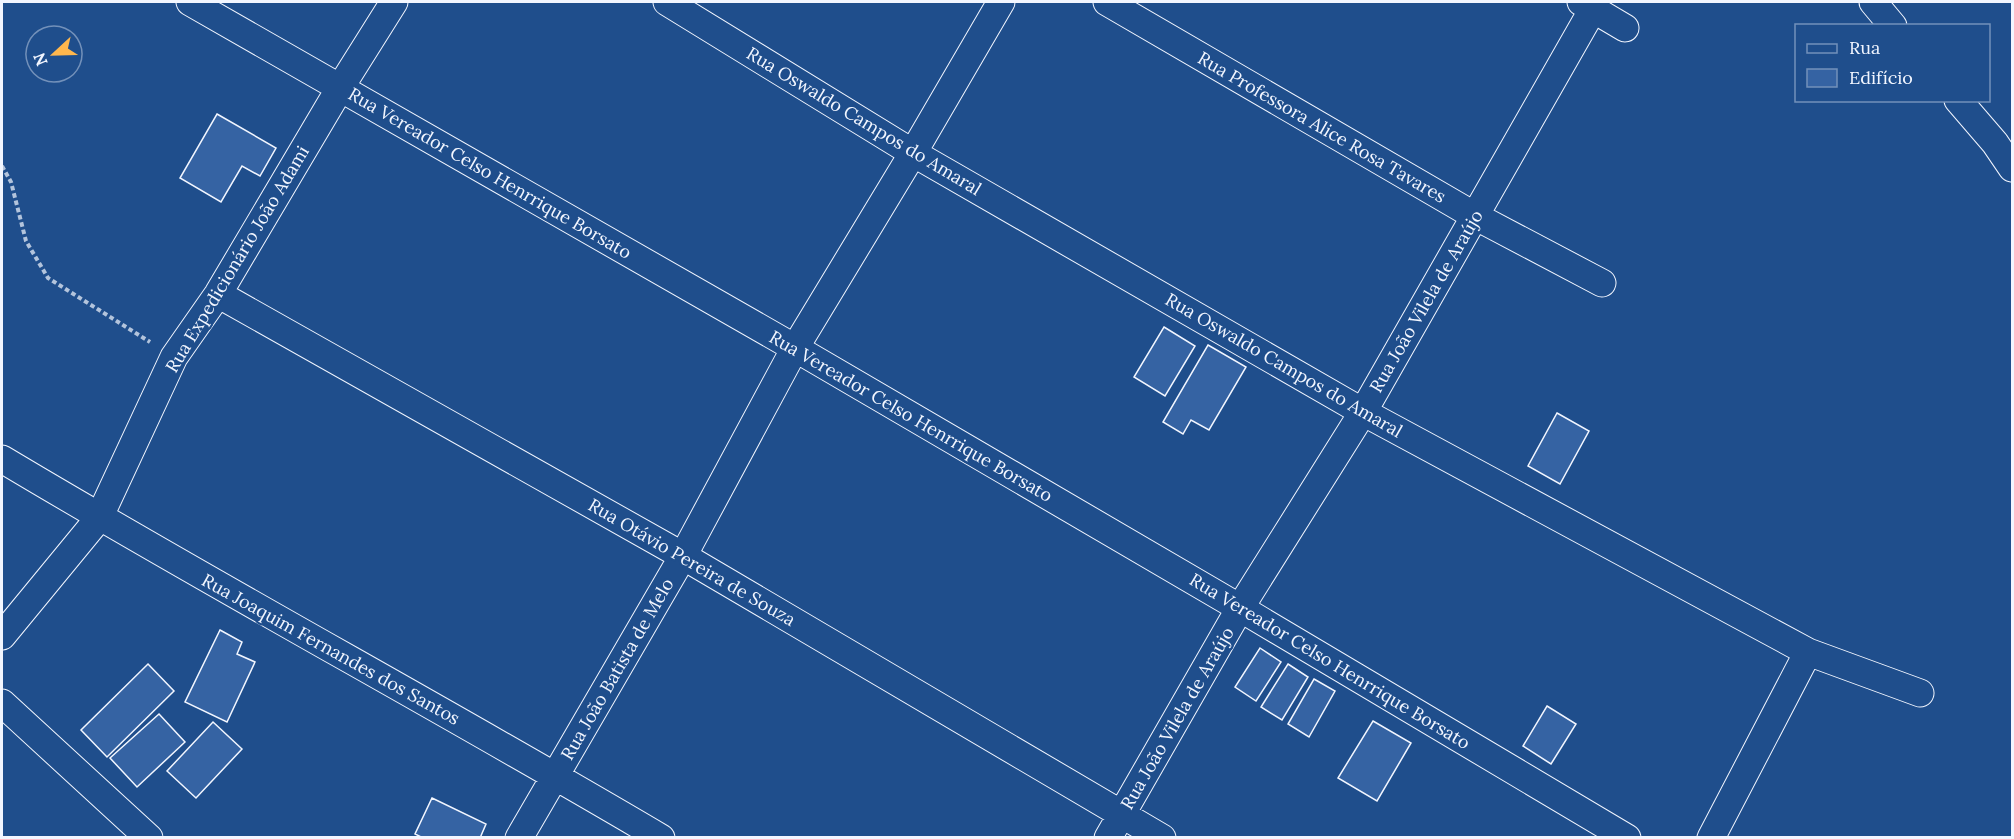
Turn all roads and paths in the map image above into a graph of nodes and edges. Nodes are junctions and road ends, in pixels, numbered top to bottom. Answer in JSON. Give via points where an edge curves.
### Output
{"nodes":[{"id":1,"x":189,"y":2,"type":"edge"},
{"id":2,"x":394,"y":2,"type":"edge"},
{"id":3,"x":667,"y":2,"type":"edge"},
{"id":4,"x":1001,"y":2,"type":"edge"},
{"id":5,"x":1107,"y":2,"type":"edge"},
{"id":6,"x":1873,"y":2,"type":"edge"},
{"id":7,"x":1587,"y":5,"type":"edge"},
{"id":8,"x":1891,"y":24,"type":"edge"},
{"id":9,"x":1625,"y":28,"type":"dead end"},
{"id":10,"x":340,"y":88,"type":"junction"},
{"id":11,"x":1960,"y":102,"type":"edge"},
{"id":12,"x":913,"y":153,"type":"junction"},
{"id":13,"x":2,"y":166,"type":"edge"},
{"id":14,"x":2013,"y":168,"type":"edge"},
{"id":15,"x":1475,"y":216,"type":"junction"},
{"id":16,"x":1602,"y":283,"type":"dead end"},
{"id":17,"x":218,"y":294,"type":"junction"},
{"id":18,"x":795,"y":348,"type":"junction"},
{"id":19,"x":174,"y":357,"type":"junction"},
{"id":20,"x":1363,"y":412,"type":"junction"},
{"id":21,"x":2,"y":459,"type":"edge"},
{"id":22,"x":99,"y":518,"type":"junction"},
{"id":23,"x":683,"y":556,"type":"junction"},
{"id":24,"x":1240,"y":608,"type":"junction"},
{"id":25,"x":2,"y":636,"type":"edge"},
{"id":26,"x":1808,"y":651,"type":"junction"},
{"id":27,"x":1920,"y":693,"type":"dead end"},
{"id":28,"x":2,"y":704,"type":"edge"},
{"id":29,"x":556,"y":775,"type":"junction"},
{"id":30,"x":1122,"y":814,"type":"junction"},
{"id":31,"x":149,"y":837,"type":"edge"},
{"id":32,"x":519,"y":837,"type":"edge"},
{"id":33,"x":661,"y":837,"type":"edge"},
{"id":34,"x":1108,"y":837,"type":"edge"},
{"id":35,"x":1162,"y":837,"type":"edge"},
{"id":36,"x":1627,"y":837,"type":"edge"},
{"id":37,"x":1711,"y":837,"type":"edge"}],
"edges":[{"from":1,"to":10,"type":"street","name":"Rua Vereador Celso Henrrique Borsato"},
{"from":2,"to":10,"type":"street","name":"Rua Expedicionário João Adami"},
{"from":3,"to":12,"type":"street","name":"Rua Oswaldo Campos do Amaral"},
{"from":4,"to":12,"type":"street","name":"Rua João Batista de Melo"},
{"from":5,"to":15,"type":"street","name":"Rua Professora Alice Rosa Tavares"},
{"from":6,"to":8,"type":"street"},
{"from":7,"to":9,"type":"street"},
{"from":7,"to":15,"type":"street","name":"Rua João Vilela de Araújo"},
{"from":10,"to":17,"type":"street","name":"Rua Expedicionário João Adami"},
{"from":10,"to":18,"type":"street","name":"Rua Vereador Celso Henrrique Borsato"},
{"from":11,"to":14,"type":"street"},
{"from":12,"to":18,"type":"street","name":"Rua João Batista de Melo"},
{"from":12,"to":20,"type":"street","name":"Rua Oswaldo Campos do Amaral"},
{"from":13,"to":19,"type":"path","via":[[11,182],[26,241],[48,278]]},
{"from":15,"to":16,"type":"street","name":"Rua Professora Alice Rosa Tavares"},
{"from":15,"to":20,"type":"street","name":"Rua João Vilela de Araújo"},
{"from":17,"to":19,"type":"street","name":"Rua Expedicionário João Adami"},
{"from":17,"to":23,"type":"street","name":"Rua Otávio Pereira de Souza"},
{"from":18,"to":23,"type":"street","name":"Rua João Batista de Melo"},
{"from":18,"to":24,"type":"street","name":"Rua Vereador Celso Henrrique Borsato"},
{"from":19,"to":22,"type":"street","name":"Rua Expedicionário João Adami"},
{"from":20,"to":24,"type":"street","name":"Rua João Vilela de Araújo"},
{"from":20,"to":26,"type":"street","name":"Rua Oswaldo Campos do Amaral"},
{"from":21,"to":22,"type":"street","name":"Rua Joaquim Fernandes dos Santos"},
{"from":22,"to":25,"type":"street","name":"Rua Expedicionário João Adami"},
{"from":22,"to":29,"type":"street","name":"Rua Joaquim Fernandes dos Santos"},
{"from":23,"to":29,"type":"street","name":"Rua João Batista de Melo"},
{"from":23,"to":30,"type":"street","name":"Rua Otávio Pereira de Souza"},
{"from":24,"to":30,"type":"street","name":"Rua João Vilela de Araújo"},
{"from":24,"to":36,"type":"street","name":"Rua Vereador Celso Henrrique Borsato"},
{"from":26,"to":27,"type":"street","name":"Rua Oswaldo Campos do Amaral"},
{"from":26,"to":37,"type":"street"},
{"from":28,"to":31,"type":"street"},
{"from":29,"to":32,"type":"street","name":"Rua João Batista de Melo"},
{"from":29,"to":33,"type":"street","name":"Rua Joaquim Fernandes dos Santos"},
{"from":30,"to":34,"type":"street","name":"Rua João Vilela de Araújo"},
{"from":30,"to":35,"type":"street","name":"Rua Otávio Pereira de Souza"}]}
